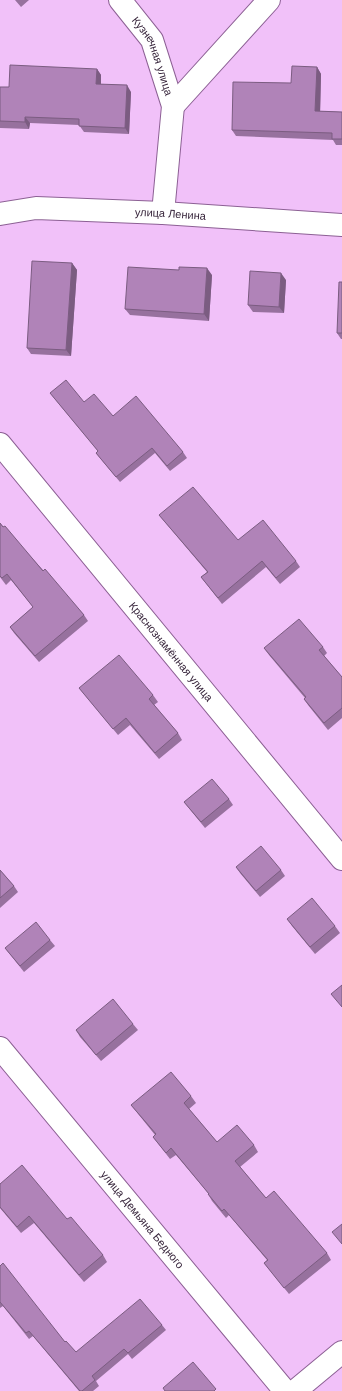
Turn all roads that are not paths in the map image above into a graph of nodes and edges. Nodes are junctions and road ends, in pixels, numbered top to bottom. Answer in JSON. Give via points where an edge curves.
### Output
{"nodes":[{"id":1,"x":120,"y":0,"type":"edge"},
{"id":2,"x":269,"y":0,"type":"edge"},
{"id":3,"x":173,"y":106,"type":"junction"},
{"id":4,"x":163,"y":213,"type":"junction"},
{"id":5,"x":0,"y":214,"type":"edge"},
{"id":6,"x":342,"y":225,"type":"edge"},
{"id":7,"x":0,"y":444,"type":"edge"},
{"id":8,"x":342,"y":859,"type":"edge"},
{"id":9,"x":0,"y":1048,"type":"edge"},
{"id":10,"x":342,"y":1352,"type":"edge"},
{"id":11,"x":285,"y":1391,"type":"edge"},
{"id":12,"x":295,"y":1391,"type":"edge"}],
"edges":[{"from":1,"to":3,"type":"street","name":"Кузнечная улица","via":[[152,40]]},
{"from":2,"to":3,"type":"street"},
{"from":3,"to":4,"type":"street","name":"Кузнечная улица"},
{"from":4,"to":5,"type":"street","name":"улица Ленина","via":[[36,208]]},
{"from":4,"to":6,"type":"street","name":"улица Ленина"},
{"from":7,"to":8,"type":"street","name":"Краснознамённая улица"},
{"from":9,"to":11,"type":"street","name":"улица Демьяна Бедного"},
{"from":10,"to":12,"type":"street"}]}
